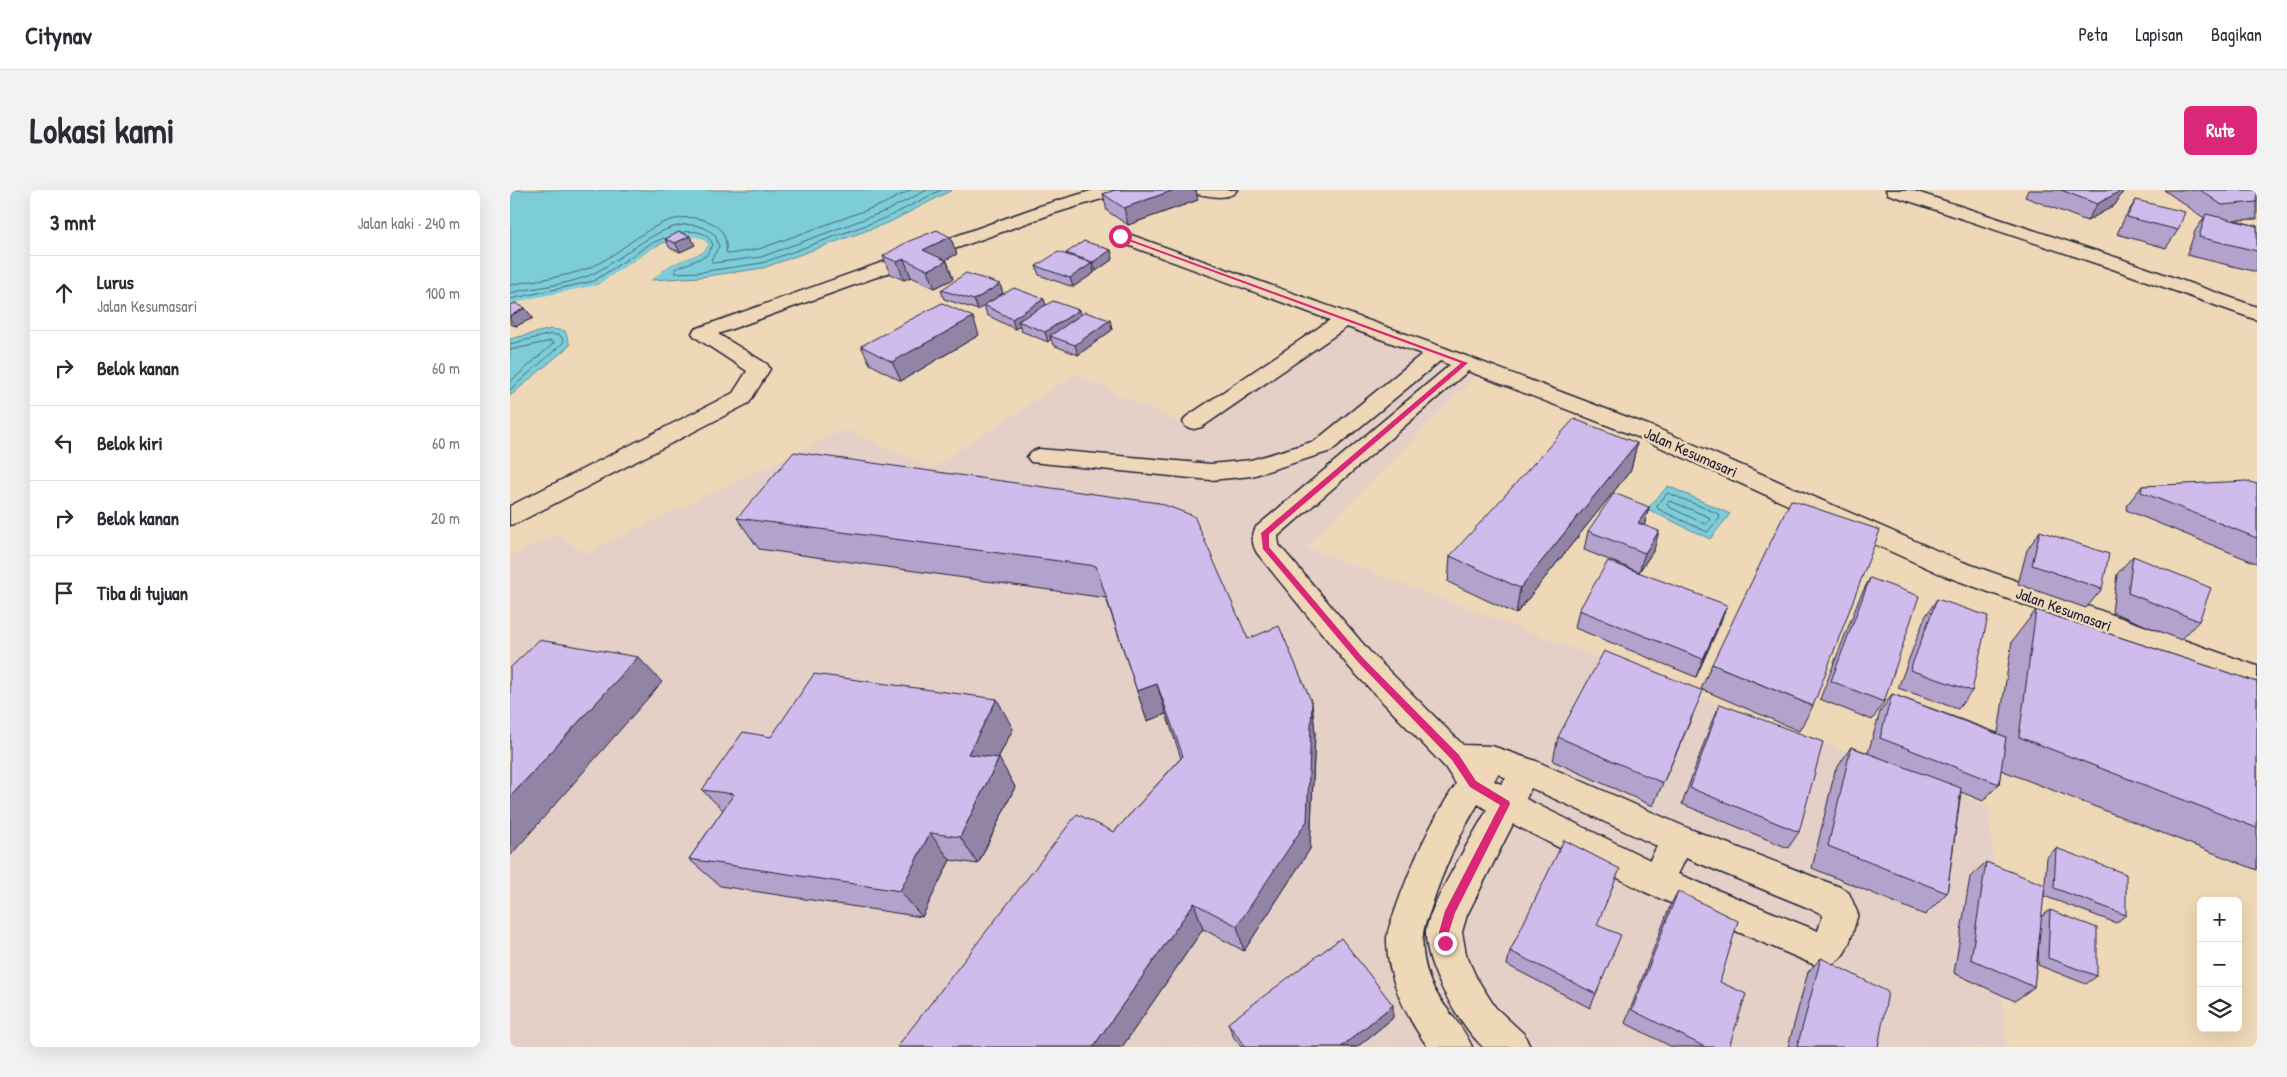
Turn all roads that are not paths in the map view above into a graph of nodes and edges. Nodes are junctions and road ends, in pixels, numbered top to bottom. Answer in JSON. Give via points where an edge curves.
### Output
{"nodes":[{"id":1,"x":1112,"y":190,"type":"edge"},
{"id":2,"x":1203,"y":190,"type":"edge"},
{"id":3,"x":1229,"y":190,"type":"edge"},
{"id":4,"x":1894,"y":190,"type":"edge"},
{"id":5,"x":1120,"y":236,"type":"dead end"},
{"id":6,"x":2257,"y":314,"type":"edge"},
{"id":7,"x":1345,"y":319,"type":"junction"},
{"id":8,"x":1438,"y":352,"type":"junction"},
{"id":9,"x":1465,"y":363,"type":"junction"},
{"id":10,"x":1194,"y":422,"type":"dead end"},
{"id":11,"x":1039,"y":457,"type":"dead end"},
{"id":12,"x":510,"y":516,"type":"edge"},
{"id":13,"x":2257,"y":678,"type":"edge"},
{"id":14,"x":1474,"y":767,"type":"junction"},
{"id":15,"x":1525,"y":771,"type":"junction"},
{"id":16,"x":1505,"y":804,"type":"junction"},
{"id":17,"x":1678,"y":840,"type":"junction"},
{"id":18,"x":1657,"y":881,"type":"junction"},
{"id":19,"x":1453,"y":1047,"type":"edge"},
{"id":20,"x":1511,"y":1047,"type":"edge"}],
"edges":[{"from":1,"to":12,"type":"street","via":[[702,333],[759,369],[741,398]]},
{"from":2,"to":3,"type":"street"},
{"from":4,"to":6,"type":"street"},
{"from":5,"to":7,"type":"street","name":"Jalan Kesumasari"},
{"from":7,"to":8,"type":"street","name":"Jalan Kesumasari"},
{"from":7,"to":10,"type":"street"},
{"from":8,"to":9,"type":"street","name":"Jalan Kesumasari"},
{"from":8,"to":11,"type":"street","via":[[1323,446],[1252,468],[1211,472]]},
{"from":9,"to":13,"type":"street","name":"Jalan Kesumasari","via":[[1648,433],[1954,569]]},
{"from":9,"to":14,"type":"street","via":[[1265,533],[1266,547],[1354,652]]},
{"from":14,"to":15,"type":"street"},
{"from":14,"to":16,"type":"street"},
{"from":14,"to":19,"type":"street","via":[[1417,895],[1405,936],[1406,960],[1422,1002],[1438,1032]]},
{"from":15,"to":16,"type":"street"},
{"from":15,"to":17,"type":"street"},
{"from":16,"to":18,"type":"street"},
{"from":16,"to":20,"type":"street","via":[[1450,911],[1444,932],[1448,956],[1463,990],[1482,1020]]},
{"from":17,"to":18,"type":"street"},
{"from":17,"to":18,"type":"street","via":[[1837,905],[1842,914],[1831,944],[1826,949],[1815,948]]}]}
